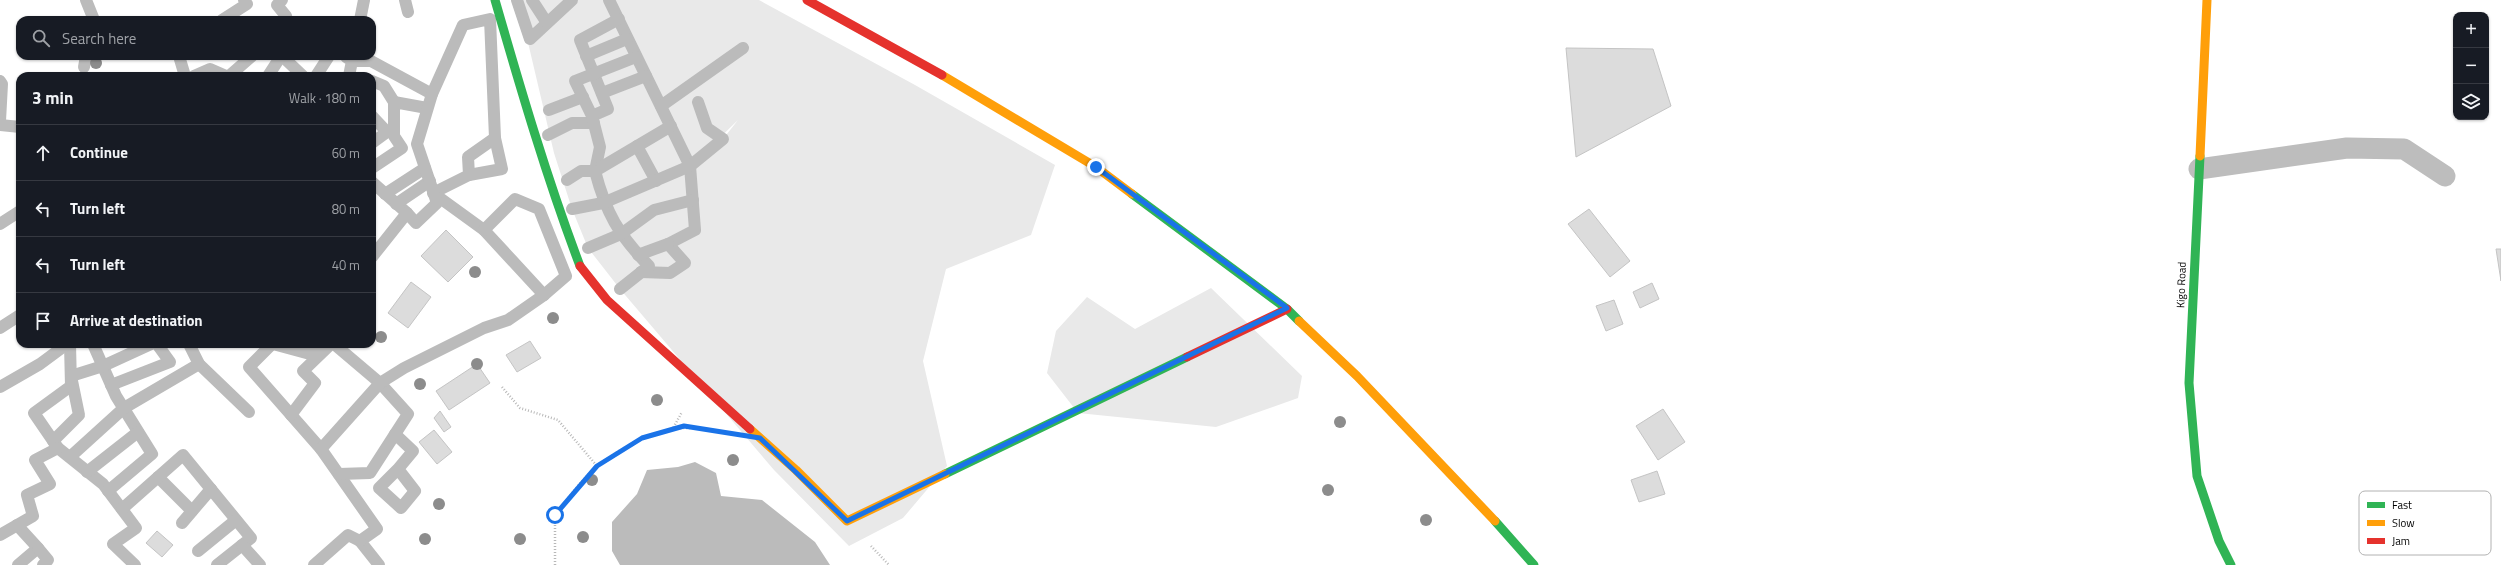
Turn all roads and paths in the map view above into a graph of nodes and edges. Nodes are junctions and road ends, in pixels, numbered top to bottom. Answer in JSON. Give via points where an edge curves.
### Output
{"nodes":[{"id":1,"x":495,"y":0,"type":"edge"},
{"id":2,"x":807,"y":0,"type":"edge"},
{"id":3,"x":2207,"y":0,"type":"edge"},
{"id":4,"x":2199,"y":169,"type":"junction"},
{"id":5,"x":2445,"y":176,"type":"dead end"},
{"id":6,"x":1287,"y":308,"type":"junction"},
{"id":7,"x":502,"y":387,"type":"dead end"},
{"id":8,"x":707,"y":430,"type":"dead end"},
{"id":9,"x":597,"y":466,"type":"junction"},
{"id":10,"x":554,"y":565,"type":"edge"},
{"id":11,"x":1534,"y":565,"type":"edge"},
{"id":12,"x":2232,"y":565,"type":"edge"}],
"edges":[{"from":1,"to":6,"type":"street","via":[[529,119],[558,208],[582,270],[607,300],[796,470],[847,521]]},
{"from":2,"to":6,"type":"street","via":[[957,83],[1096,167]]},
{"from":3,"to":4,"type":"street","name":"Kigo Road"},
{"from":4,"to":5,"type":"lane","via":[[2347,148],[2404,149]]},
{"from":4,"to":12,"type":"street","name":"Kigo Road","via":[[2189,383],[2197,476],[2219,541]]},
{"from":6,"to":11,"type":"street","via":[[1357,376]]},
{"from":7,"to":9,"type":"path","via":[[520,408],[558,420]]},
{"from":8,"to":9,"type":"path","via":[[684,426],[642,438]]},
{"from":9,"to":10,"type":"path","via":[[555,515]]}]}
